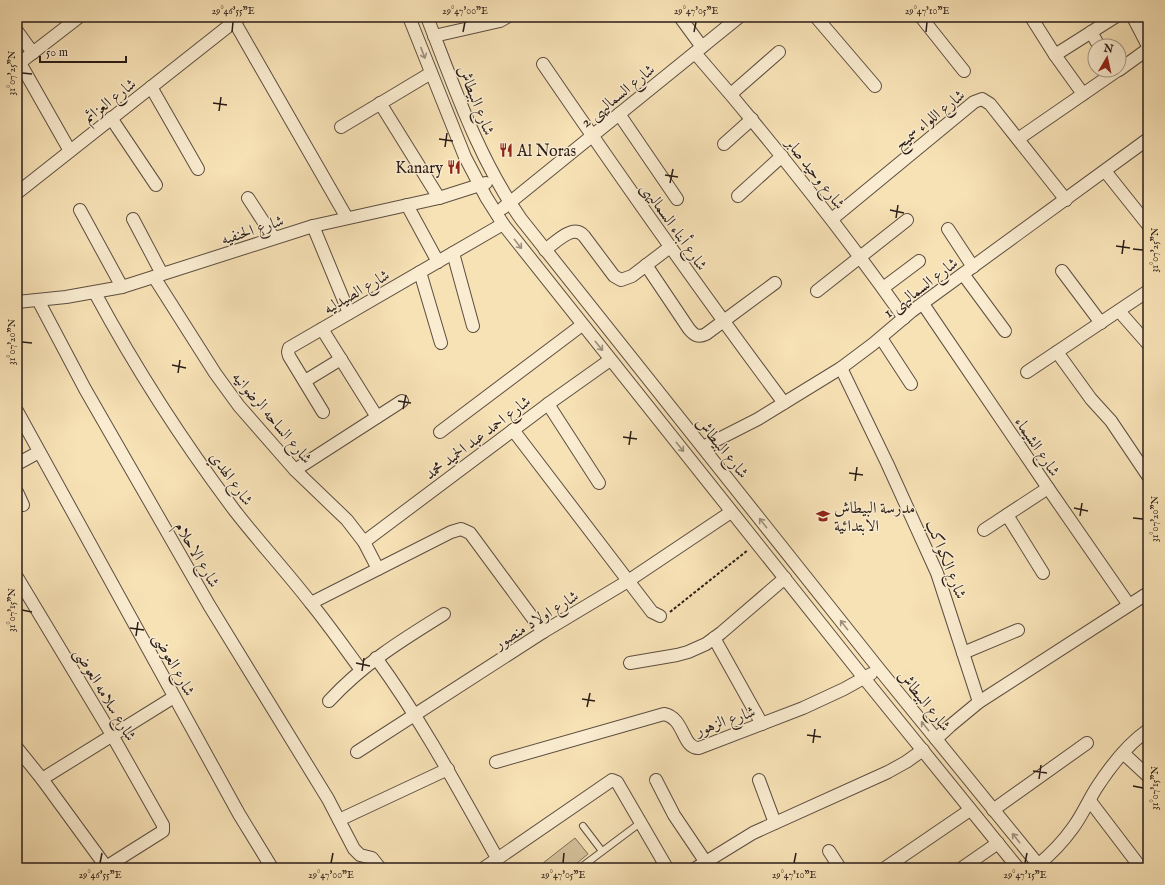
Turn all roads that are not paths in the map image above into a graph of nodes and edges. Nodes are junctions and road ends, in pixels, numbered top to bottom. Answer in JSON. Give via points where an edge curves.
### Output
{"nodes":[{"id":1,"x":79,"y":17,"type":"edge"},
{"id":2,"x":409,"y":17,"type":"edge"},
{"id":3,"x":427,"y":17,"type":"edge"},
{"id":4,"x":507,"y":17,"type":"edge"},
{"id":5,"x":680,"y":17,"type":"edge"},
{"id":6,"x":739,"y":17,"type":"edge"},
{"id":7,"x":816,"y":17,"type":"edge"},
{"id":8,"x":921,"y":17,"type":"edge"},
{"id":9,"x":1031,"y":17,"type":"edge"},
{"id":10,"x":1116,"y":17,"type":"edge"},
{"id":11,"x":1134,"y":17,"type":"edge"},
{"id":12,"x":237,"y":19,"type":"edge"},
{"id":13,"x":17,"y":31,"type":"edge"},
{"id":14,"x":1091,"y":32,"type":"junction"},
{"id":15,"x":434,"y":36,"type":"junction"},
{"id":16,"x":1094,"y":38,"type":"edge"},
{"id":17,"x":1148,"y":46,"type":"edge"},
{"id":18,"x":1148,"y":49,"type":"edge"},
{"id":19,"x":699,"y":50,"type":"junction"},
{"id":20,"x":779,"y":52,"type":"dead end"},
{"id":21,"x":33,"y":53,"type":"junction"},
{"id":22,"x":1055,"y":55,"type":"junction"},
{"id":23,"x":1127,"y":63,"type":"edge"},
{"id":24,"x":19,"y":64,"type":"edge"},
{"id":25,"x":543,"y":64,"type":"dead end"},
{"id":26,"x":964,"y":72,"type":"dead end"},
{"id":27,"x":431,"y":73,"type":"junction"},
{"id":28,"x":1106,"y":78,"type":"edge"},
{"id":29,"x":875,"y":86,"type":"dead end"},
{"id":30,"x":151,"y":87,"type":"junction"},
{"id":31,"x":731,"y":94,"type":"junction"},
{"id":32,"x":1083,"y":94,"type":"junction"},
{"id":33,"x":380,"y":103,"type":"junction"},
{"id":34,"x":619,"y":114,"type":"junction"},
{"id":35,"x":111,"y":118,"type":"junction"},
{"id":36,"x":752,"y":119,"type":"junction"},
{"id":37,"x":341,"y":127,"type":"dead end"},
{"id":38,"x":592,"y":136,"type":"junction"},
{"id":39,"x":1018,"y":139,"type":"junction"},
{"id":40,"x":1148,"y":139,"type":"edge"},
{"id":41,"x":724,"y":144,"type":"dead end"},
{"id":42,"x":70,"y":151,"type":"junction"},
{"id":43,"x":782,"y":156,"type":"junction"},
{"id":44,"x":198,"y":169,"type":"dead end"},
{"id":45,"x":1105,"y":171,"type":"junction"},
{"id":46,"x":496,"y":179,"type":"junction"},
{"id":47,"x":156,"y":185,"type":"dead end"},
{"id":48,"x":479,"y":185,"type":"junction"},
{"id":49,"x":17,"y":193,"type":"edge"},
{"id":50,"x":738,"y":196,"type":"dead end"},
{"id":51,"x":248,"y":198,"type":"dead end"},
{"id":52,"x":439,"y":198,"type":"junction"},
{"id":53,"x":677,"y":199,"type":"dead end"},
{"id":54,"x":1066,"y":200,"type":"junction"},
{"id":55,"x":510,"y":203,"type":"junction"},
{"id":56,"x":407,"y":205,"type":"junction"},
{"id":57,"x":80,"y":210,"type":"dead end"},
{"id":58,"x":496,"y":213,"type":"junction"},
{"id":59,"x":347,"y":218,"type":"junction"},
{"id":60,"x":133,"y":219,"type":"dead end"},
{"id":61,"x":832,"y":219,"type":"junction"},
{"id":62,"x":907,"y":220,"type":"dead end"},
{"id":63,"x":503,"y":224,"type":"junction"},
{"id":64,"x":1148,"y":225,"type":"edge"},
{"id":65,"x":313,"y":226,"type":"junction"},
{"id":66,"x":948,"y":229,"type":"dead end"},
{"id":67,"x":274,"y":238,"type":"junction"},
{"id":68,"x":670,"y":247,"type":"junction"},
{"id":69,"x":546,"y":250,"type":"junction"},
{"id":70,"x":453,"y":253,"type":"junction"},
{"id":71,"x":861,"y":257,"type":"junction"},
{"id":72,"x":919,"y":261,"type":"dead end"},
{"id":73,"x":438,"y":262,"type":"junction"},
{"id":74,"x":646,"y":265,"type":"junction"},
{"id":75,"x":968,"y":270,"type":"junction"},
{"id":76,"x":1062,"y":271,"type":"dead end"},
{"id":77,"x":420,"y":272,"type":"junction"},
{"id":78,"x":158,"y":276,"type":"junction"},
{"id":79,"x":775,"y":283,"type":"dead end"},
{"id":80,"x":122,"y":287,"type":"junction"},
{"id":81,"x":883,"y":288,"type":"junction"},
{"id":82,"x":817,"y":291,"type":"dead end"},
{"id":83,"x":1148,"y":291,"type":"edge"},
{"id":84,"x":95,"y":293,"type":"junction"},
{"id":85,"x":38,"y":300,"type":"junction"},
{"id":86,"x":17,"y":302,"type":"edge"},
{"id":87,"x":923,"y":304,"type":"junction"},
{"id":88,"x":1119,"y":311,"type":"junction"},
{"id":89,"x":349,"y":313,"type":"junction"},
{"id":90,"x":904,"y":318,"type":"junction"},
{"id":91,"x":723,"y":322,"type":"junction"},
{"id":92,"x":1101,"y":323,"type":"junction"},
{"id":93,"x":582,"y":325,"type":"junction"},
{"id":94,"x":473,"y":326,"type":"dead end"},
{"id":95,"x":322,"y":328,"type":"junction"},
{"id":96,"x":1005,"y":331,"type":"dead end"},
{"id":97,"x":881,"y":338,"type":"junction"},
{"id":98,"x":441,"y":343,"type":"dead end"},
{"id":99,"x":1148,"y":344,"type":"edge"},
{"id":100,"x":1056,"y":352,"type":"junction"},
{"id":101,"x":341,"y":359,"type":"junction"},
{"id":102,"x":610,"y":360,"type":"junction"},
{"id":103,"x":633,"y":360,"type":"junction"},
{"id":104,"x":840,"y":368,"type":"junction"},
{"id":105,"x":619,"y":370,"type":"junction"},
{"id":106,"x":1027,"y":372,"type":"dead end"},
{"id":107,"x":305,"y":381,"type":"junction"},
{"id":108,"x":911,"y":384,"type":"dead end"},
{"id":109,"x":402,"y":401,"type":"dead end"},
{"id":110,"x":784,"y":403,"type":"junction"},
{"id":111,"x":548,"y":404,"type":"junction"},
{"id":112,"x":17,"y":411,"type":"edge"},
{"id":113,"x":323,"y":412,"type":"dead end"},
{"id":114,"x":377,"y":417,"type":"junction"},
{"id":115,"x":513,"y":430,"type":"junction"},
{"id":116,"x":440,"y":432,"type":"dead end"},
{"id":117,"x":703,"y":447,"type":"junction"},
{"id":118,"x":40,"y":452,"type":"junction"},
{"id":119,"x":17,"y":464,"type":"edge"},
{"id":120,"x":295,"y":470,"type":"junction"},
{"id":121,"x":1148,"y":476,"type":"edge"},
{"id":122,"x":599,"y":483,"type":"dead end"},
{"id":123,"x":1048,"y":488,"type":"junction"},
{"id":124,"x":17,"y":492,"type":"edge"},
{"id":125,"x":24,"y":505,"type":"dead end"},
{"id":126,"x":732,"y":512,"type":"junction"},
{"id":127,"x":1007,"y":515,"type":"junction"},
{"id":128,"x":984,"y":530,"type":"dead end"},
{"id":129,"x":364,"y":542,"type":"junction"},
{"id":130,"x":378,"y":569,"type":"junction"},
{"id":131,"x":1043,"y":573,"type":"dead end"},
{"id":132,"x":17,"y":577,"type":"edge"},
{"id":133,"x":785,"y":578,"type":"junction"},
{"id":134,"x":628,"y":581,"type":"junction"},
{"id":135,"x":1148,"y":593,"type":"edge"},
{"id":136,"x":311,"y":602,"type":"junction"},
{"id":137,"x":1129,"y":605,"type":"junction"},
{"id":138,"x":444,"y":614,"type":"dead end"},
{"id":139,"x":660,"y":616,"type":"road end"},
{"id":140,"x":1018,"y":630,"type":"dead end"},
{"id":141,"x":543,"y":632,"type":"junction"},
{"id":142,"x":714,"y":638,"type":"junction"},
{"id":143,"x":964,"y":653,"type":"junction"},
{"id":144,"x":376,"y":658,"type":"junction"},
{"id":145,"x":630,"y":663,"type":"dead end"},
{"id":146,"x":879,"y":669,"type":"junction"},
{"id":147,"x":361,"y":670,"type":"junction"},
{"id":148,"x":864,"y":678,"type":"junction"},
{"id":149,"x":174,"y":697,"type":"junction"},
{"id":150,"x":329,"y":701,"type":"dead end"},
{"id":151,"x":979,"y":702,"type":"junction"},
{"id":152,"x":415,"y":714,"type":"junction"},
{"id":153,"x":762,"y":724,"type":"junction"},
{"id":154,"x":1148,"y":730,"type":"edge"},
{"id":155,"x":112,"y":735,"type":"junction"},
{"id":156,"x":936,"y":739,"type":"junction"},
{"id":157,"x":1087,"y":744,"type":"dead end"},
{"id":158,"x":17,"y":748,"type":"edge"},
{"id":159,"x":923,"y":750,"type":"junction"},
{"id":160,"x":357,"y":752,"type":"dead end"},
{"id":161,"x":1123,"y":753,"type":"junction"},
{"id":162,"x":496,"y":762,"type":"dead end"},
{"id":163,"x":448,"y":769,"type":"junction"},
{"id":164,"x":1148,"y":776,"type":"edge"},
{"id":165,"x":42,"y":779,"type":"junction"},
{"id":166,"x":656,"y":780,"type":"dead end"},
{"id":167,"x":759,"y":780,"type":"dead end"},
{"id":168,"x":1090,"y":801,"type":"junction"},
{"id":169,"x":970,"y":810,"type":"junction"},
{"id":170,"x":994,"y":810,"type":"junction"},
{"id":171,"x":339,"y":820,"type":"junction"},
{"id":172,"x":640,"y":823,"type":"junction"},
{"id":173,"x":775,"y":823,"type":"junction"},
{"id":174,"x":583,"y":826,"type":"dead end"},
{"id":175,"x":998,"y":843,"type":"junction"},
{"id":176,"x":830,"y":851,"type":"dead end"},
{"id":177,"x":602,"y":852,"type":"junction"},
{"id":178,"x":497,"y":858,"type":"junction"},
{"id":179,"x":704,"y":866,"type":"edge"},
{"id":180,"x":107,"y":867,"type":"edge"},
{"id":181,"x":1040,"y":867,"type":"edge"},
{"id":182,"x":272,"y":868,"type":"edge"},
{"id":183,"x":380,"y":868,"type":"edge"},
{"id":184,"x":484,"y":868,"type":"edge"},
{"id":185,"x":580,"y":868,"type":"edge"},
{"id":186,"x":667,"y":868,"type":"edge"},
{"id":187,"x":840,"y":868,"type":"edge"},
{"id":188,"x":885,"y":868,"type":"edge"},
{"id":189,"x":962,"y":868,"type":"edge"},
{"id":190,"x":1018,"y":868,"type":"edge"},
{"id":191,"x":1141,"y":868,"type":"edge"}],
"edges":[{"from":1,"to":21,"type":"street"},
{"from":2,"to":27,"type":"street","name":"شارع البيطاش","one_way":true},
{"from":3,"to":15,"type":"street","name":"شارع البيطاش"},
{"from":4,"to":15,"type":"street","via":[[500,21]]},
{"from":5,"to":19,"type":"street","name":"شارع وحيد صابر"},
{"from":6,"to":19,"type":"street","name":"شارع السماليهى 2"},
{"from":7,"to":29,"type":"street"},
{"from":8,"to":26,"type":"street"},
{"from":9,"to":22,"type":"street"},
{"from":10,"to":14,"type":"street"},
{"from":11,"to":17,"type":"street"},
{"from":12,"to":30,"type":"street","name":"شارع العزائم"},
{"from":12,"to":59,"type":"street"},
{"from":13,"to":21,"type":"street"},
{"from":14,"to":16,"type":"street"},
{"from":14,"to":22,"type":"street"},
{"from":15,"to":46,"type":"street","name":"شارع البيطاش","via":[[474,135]]},
{"from":18,"to":23,"type":"street"},
{"from":19,"to":31,"type":"street","name":"شارع وحيد صابر"},
{"from":19,"to":34,"type":"street","name":"شارع السماليهى 2"},
{"from":20,"to":31,"type":"street"},
{"from":21,"to":24,"type":"street"},
{"from":22,"to":32,"type":"street"},
{"from":24,"to":42,"type":"street"},
{"from":25,"to":38,"type":"street","name":"شارع أبناء السماليهى"},
{"from":27,"to":33,"type":"street"},
{"from":27,"to":48,"type":"street","name":"شارع البيطاش","via":[[458,142]]},
{"from":28,"to":32,"type":"street"},
{"from":30,"to":35,"type":"street","name":"شارع العزائم"},
{"from":30,"to":44,"type":"street"},
{"from":31,"to":36,"type":"street","name":"شارع وحيد صابر"},
{"from":32,"to":39,"type":"street"},
{"from":33,"to":37,"type":"street"},
{"from":33,"to":52,"type":"street"},
{"from":34,"to":38,"type":"street","name":"شارع السماليهى 2"},
{"from":34,"to":53,"type":"street"},
{"from":35,"to":42,"type":"street","name":"شارع العزائم"},
{"from":35,"to":47,"type":"street"},
{"from":36,"to":41,"type":"street"},
{"from":36,"to":43,"type":"street","name":"شارع وحيد صابر"},
{"from":38,"to":55,"type":"street","name":"شارع السماليهى 2"},
{"from":38,"to":68,"type":"street","name":"شارع أبناء السماليهى"},
{"from":39,"to":54,"type":"street","name":"شارع اللواء سميح"},
{"from":39,"to":61,"type":"street","name":"شارع اللواء سميح","via":[[990,104],[979,99]]},
{"from":40,"to":45,"type":"street","name":"شارع السماليهى 1"},
{"from":42,"to":49,"type":"street","name":"شارع العزائم"},
{"from":43,"to":50,"type":"street"},
{"from":43,"to":61,"type":"street","name":"شارع وحيد صابر"},
{"from":45,"to":54,"type":"street","name":"شارع السماليهى 1"},
{"from":45,"to":64,"type":"street"},
{"from":46,"to":48,"type":"street","name":"شارع الحنفيه"},
{"from":46,"to":55,"type":"street","name":"شارع البيطاش"},
{"from":48,"to":52,"type":"street","name":"شارع الحنفيه"},
{"from":48,"to":58,"type":"street","name":"شارع البيطاش"},
{"from":51,"to":67,"type":"street"},
{"from":52,"to":56,"type":"street","name":"شارع الحنفيه"},
{"from":54,"to":75,"type":"street","name":"شارع السماليهى 1"},
{"from":55,"to":58,"type":"street","name":"شارع السماليهى 2"},
{"from":55,"to":69,"type":"street","name":"شارع البيطاش"},
{"from":56,"to":59,"type":"street","name":"شارع الحنفيه"},
{"from":56,"to":73,"type":"street"},
{"from":57,"to":80,"type":"street"},
{"from":58,"to":63,"type":"street","name":"شارع البيطاش"},
{"from":59,"to":65,"type":"street","name":"شارع الحنفيه"},
{"from":60,"to":78,"type":"street","name":"شارع الساحه الرضوانيه"},
{"from":61,"to":71,"type":"street","name":"شارع وحيد صابر"},
{"from":62,"to":71,"type":"street"},
{"from":63,"to":70,"type":"street","name":"شارع الصيدليه"},
{"from":63,"to":93,"type":"street","name":"شارع البيطاش","one_way":true},
{"from":65,"to":67,"type":"street","name":"شارع الحنفيه"},
{"from":65,"to":89,"type":"street"},
{"from":66,"to":75,"type":"street"},
{"from":67,"to":78,"type":"street","name":"شارع الحنفيه"},
{"from":68,"to":74,"type":"street"},
{"from":68,"to":91,"type":"street","name":"شارع أبناء السماليهى"},
{"from":69,"to":74,"type":"street","via":[[570,232],[576,231],[582,233],[618,279],[629,278]]},
{"from":69,"to":103,"type":"street","name":"شارع البيطاش"},
{"from":70,"to":73,"type":"street","name":"شارع الصيدليه"},
{"from":70,"to":94,"type":"street"},
{"from":71,"to":81,"type":"street","name":"شارع وحيد صابر"},
{"from":71,"to":82,"type":"street"},
{"from":72,"to":81,"type":"street"},
{"from":73,"to":77,"type":"street","name":"شارع الصيدليه"},
{"from":74,"to":91,"type":"street","via":[[693,334],[703,335]]},
{"from":75,"to":87,"type":"street","name":"شارع السماليهى 1"},
{"from":75,"to":96,"type":"street"},
{"from":76,"to":92,"type":"street"},
{"from":77,"to":89,"type":"street","name":"شارع الصيدليه"},
{"from":77,"to":98,"type":"street"},
{"from":78,"to":80,"type":"street","name":"شارع الحنفيه"},
{"from":78,"to":120,"type":"street","name":"شارع الساحه الرضوانيه","via":[[215,373]]},
{"from":79,"to":91,"type":"street"},
{"from":80,"to":84,"type":"street","name":"شارع الحنفيه"},
{"from":81,"to":90,"type":"street","name":"شارع وحيد صابر"},
{"from":83,"to":88,"type":"street"},
{"from":84,"to":85,"type":"street","name":"شارع الحنفيه"},
{"from":84,"to":136,"type":"street","name":"شارع الهدي","via":[[154,395],[207,472],[262,544]]},
{"from":85,"to":86,"type":"street","name":"شارع الحنفيه"},
{"from":85,"to":171,"type":"street","name":"شارع الاحلام","via":[[78,378],[197,585]]},
{"from":87,"to":90,"type":"street","name":"شارع السماليهى 1"},
{"from":87,"to":123,"type":"street","name":"شارع الشيماء"},
{"from":88,"to":92,"type":"street"},
{"from":88,"to":99,"type":"street"},
{"from":89,"to":95,"type":"street","name":"شارع الصيدليه"},
{"from":90,"to":97,"type":"street","name":"شارع السماليهى 1"},
{"from":91,"to":110,"type":"street","name":"شارع أبناء السماليهى"},
{"from":92,"to":100,"type":"street"},
{"from":93,"to":102,"type":"street","name":"شارع البيطاش","one_way":true},
{"from":93,"to":116,"type":"street"},
{"from":95,"to":101,"type":"street"},
{"from":95,"to":107,"type":"street","name":"شارع الصيدليه","via":[[288,350],[289,356]]},
{"from":97,"to":104,"type":"street","name":"شارع السماليهى 1"},
{"from":97,"to":108,"type":"street"},
{"from":100,"to":106,"type":"street"},
{"from":100,"to":121,"type":"street","via":[[1091,400],[1111,421]]},
{"from":101,"to":107,"type":"street"},
{"from":101,"to":114,"type":"street"},
{"from":102,"to":105,"type":"street","name":"شارع البيطاش"},
{"from":102,"to":111,"type":"street","name":"شارع احمد عبد الحميد محمد"},
{"from":103,"to":105,"type":"street"},
{"from":103,"to":117,"type":"street","name":"شارع البيطاش"},
{"from":104,"to":110,"type":"street","name":"شارع السماليهى 1"},
{"from":104,"to":143,"type":"street","name":"شارع الكواكب","via":[[888,463],[929,554]]},
{"from":105,"to":126,"type":"street","name":"شارع البيطاش","one_way":true},
{"from":107,"to":113,"type":"street","name":"شارع الصيدليه"},
{"from":109,"to":114,"type":"street"},
{"from":110,"to":117,"type":"street","name":"شارع السماليهى 1"},
{"from":111,"to":115,"type":"street","name":"شارع احمد عبد الحميد محمد"},
{"from":111,"to":122,"type":"street"},
{"from":112,"to":118,"type":"street","name":"شارع العوضى"},
{"from":114,"to":120,"type":"street"},
{"from":115,"to":129,"type":"street","name":"شارع احمد عبد الحميد محمد"},
{"from":115,"to":134,"type":"street"},
{"from":146,"to":117,"type":"street","name":"شارع البيطاش","one_way":true},
{"from":118,"to":119,"type":"street"},
{"from":118,"to":149,"type":"street","name":"شارع العوضى"},
{"from":120,"to":129,"type":"street","name":"شارع الساحه الرضوانيه","via":[[347,520]]},
{"from":123,"to":127,"type":"street"},
{"from":123,"to":137,"type":"street","name":"شارع الشيماء"},
{"from":124,"to":125,"type":"street"},
{"from":126,"to":133,"type":"street","name":"شارع البيطاش"},
{"from":126,"to":134,"type":"street","name":"شارع اولاد منصور"},
{"from":127,"to":128,"type":"street"},
{"from":127,"to":131,"type":"street"},
{"from":129,"to":130,"type":"street","name":"شارع الساحه الرضوانيه"},
{"from":130,"to":136,"type":"street"},
{"from":130,"to":141,"type":"street","via":[[460,529],[470,534]]},
{"from":132,"to":155,"type":"street","name":"شارع سلامه العوضى"},
{"from":133,"to":142,"type":"street"},
{"from":133,"to":148,"type":"street","name":"شارع البيطاش"},
{"from":134,"to":139,"type":"street","via":[[652,612]]},
{"from":134,"to":141,"type":"street","name":"شارع اولاد منصور"},
{"from":135,"to":137,"type":"street"},
{"from":136,"to":147,"type":"street","name":"شارع الهدي"},
{"from":137,"to":151,"type":"street"},
{"from":138,"to":144,"type":"street"},
{"from":140,"to":143,"type":"street"},
{"from":141,"to":152,"type":"street","name":"شارع اولاد منصور"},
{"from":142,"to":145,"type":"street","via":[[688,652]]},
{"from":142,"to":153,"type":"street"},
{"from":143,"to":151,"type":"street","name":"شارع الكواكب"},
{"from":144,"to":147,"type":"street"},
{"from":144,"to":152,"type":"street"},
{"from":146,"to":148,"type":"street","name":"شارع الزهور"},
{"from":156,"to":146,"type":"street","name":"شارع البيطاش","one_way":true},
{"from":147,"to":150,"type":"street"},
{"from":148,"to":153,"type":"street","name":"شارع الزهور","via":[[824,699]]},
{"from":148,"to":159,"type":"street","name":"شارع البيطاش"},
{"from":149,"to":155,"type":"street"},
{"from":149,"to":182,"type":"street","name":"شارع العوضى"},
{"from":151,"to":156,"type":"street"},
{"from":152,"to":160,"type":"street","name":"شارع اولاد منصور"},
{"from":152,"to":163,"type":"street"},
{"from":153,"to":162,"type":"street","name":"شارع الزهور","via":[[697,748],[690,745],[677,721],[669,715],[659,715]]},
{"from":154,"to":161,"type":"street"},
{"from":155,"to":165,"type":"street"},
{"from":155,"to":180,"type":"street","name":"شارع سلامه العوضى","via":[[164,829]]},
{"from":156,"to":170,"type":"street","name":"شارع البيطاش"},
{"from":157,"to":170,"type":"street"},
{"from":158,"to":165,"type":"street"},
{"from":159,"to":169,"type":"street","name":"شارع البيطاش"},
{"from":159,"to":173,"type":"street","via":[[888,772]]},
{"from":161,"to":164,"type":"street"},
{"from":161,"to":168,"type":"street"},
{"from":163,"to":171,"type":"street"},
{"from":163,"to":178,"type":"street"},
{"from":165,"to":180,"type":"street"},
{"from":166,"to":179,"type":"street"},
{"from":167,"to":173,"type":"street"},
{"from":168,"to":181,"type":"street","via":[[1069,833]]},
{"from":168,"to":191,"type":"street"},
{"from":169,"to":175,"type":"street","name":"شارع البيطاش"},
{"from":169,"to":188,"type":"street"},
{"from":181,"to":170,"type":"street","name":"شارع البيطاش","one_way":true},
{"from":171,"to":183,"type":"street","via":[[357,853],[372,858]]},
{"from":172,"to":177,"type":"lane"},
{"from":172,"to":178,"type":"street","via":[[617,782],[610,780]]},
{"from":172,"to":186,"type":"street"},
{"from":173,"to":179,"type":"street","via":[[734,843]]},
{"from":174,"to":177,"type":"lane"},
{"from":175,"to":189,"type":"street"},
{"from":175,"to":190,"type":"street","name":"شارع البيطاش"},
{"from":176,"to":187,"type":"street"},
{"from":177,"to":185,"type":"lane"},
{"from":178,"to":184,"type":"street"}]}
